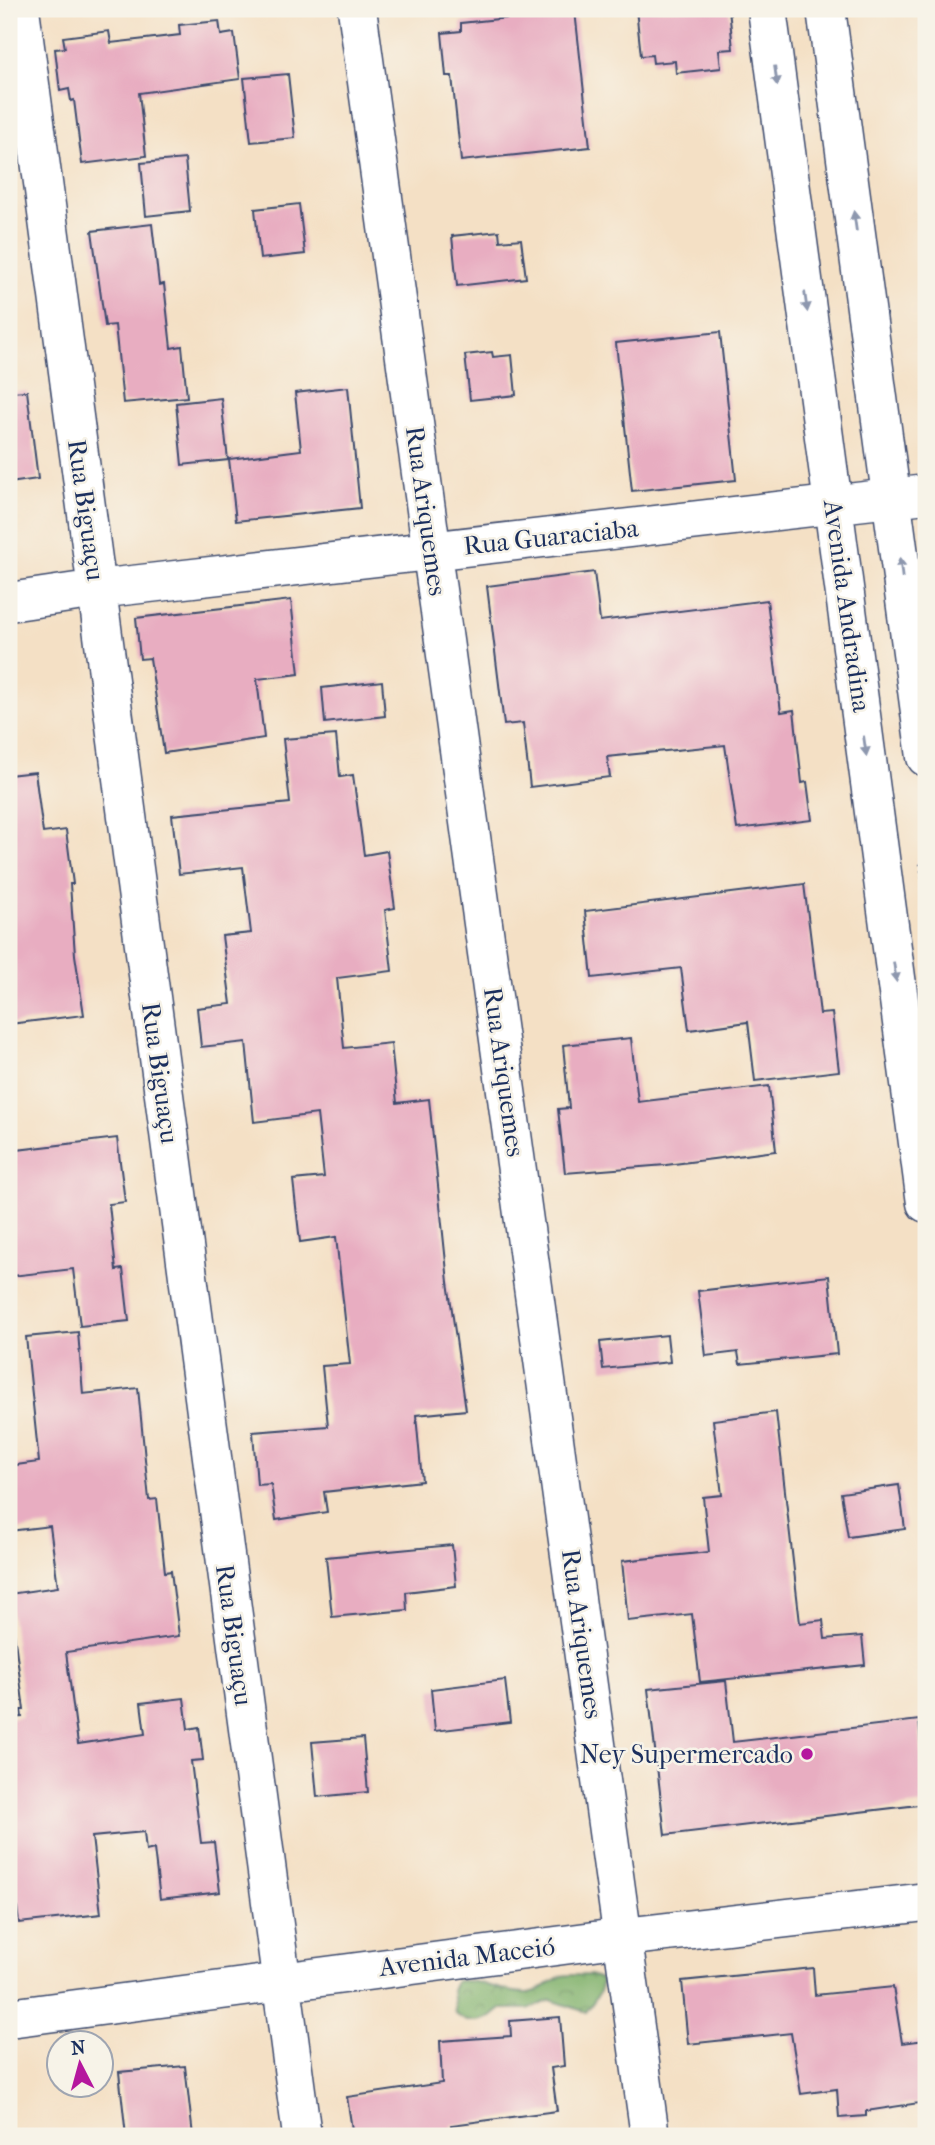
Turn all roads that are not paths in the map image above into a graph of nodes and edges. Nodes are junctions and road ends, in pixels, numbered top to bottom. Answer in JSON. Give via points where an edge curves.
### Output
{"nodes":[{"id":1,"x":20,"y":9,"type":"edge"},
{"id":2,"x":356,"y":9,"type":"edge"},
{"id":3,"x":768,"y":9,"type":"edge"},
{"id":4,"x":826,"y":9,"type":"edge"},
{"id":5,"x":909,"y":496,"type":"edge"},
{"id":6,"x":833,"y":505,"type":"junction"},
{"id":7,"x":431,"y":550,"type":"junction"},
{"id":8,"x":97,"y":589,"type":"junction"},
{"id":9,"x":9,"y":602,"type":"edge"},
{"id":10,"x":926,"y":757,"type":"edge"},
{"id":11,"x":926,"y":1203,"type":"edge"},
{"id":12,"x":926,"y":1902,"type":"edge"},
{"id":13,"x":624,"y":1937,"type":"junction"},
{"id":14,"x":280,"y":1980,"type":"junction"},
{"id":15,"x":9,"y":2018,"type":"edge"},
{"id":16,"x":302,"y":2136,"type":"edge"},
{"id":17,"x":650,"y":2136,"type":"edge"}],
"edges":[{"from":1,"to":8,"type":"street","name":"Rua Biguaçu"},
{"from":2,"to":7,"type":"street","name":"Rua Ariquemes"},
{"from":3,"to":6,"type":"street","name":"Avenida Andradina","one_way":true},
{"from":5,"to":4,"type":"street","one_way":true},
{"from":5,"to":6,"type":"street","name":"Rua Guaraciaba"},
{"from":10,"to":5,"type":"street","one_way":true},
{"from":6,"to":7,"type":"street","name":"Rua Guaraciaba"},
{"from":6,"to":11,"type":"street","name":"Avenida Andradina","one_way":true},
{"from":7,"to":8,"type":"street","name":"Rua Guaraciaba"},
{"from":7,"to":13,"type":"street","name":"Rua Ariquemes"},
{"from":8,"to":9,"type":"street","name":"Rua Guaraciaba"},
{"from":8,"to":14,"type":"street","name":"Rua Biguaçu"},
{"from":12,"to":13,"type":"street","name":"Avenida Maceió"},
{"from":13,"to":14,"type":"street","name":"Avenida Maceió"},
{"from":13,"to":17,"type":"street","name":"Rua Ariquemes"},
{"from":14,"to":15,"type":"street","name":"Avenida Maceió"},
{"from":14,"to":16,"type":"street","name":"Rua Biguaçu"}]}
